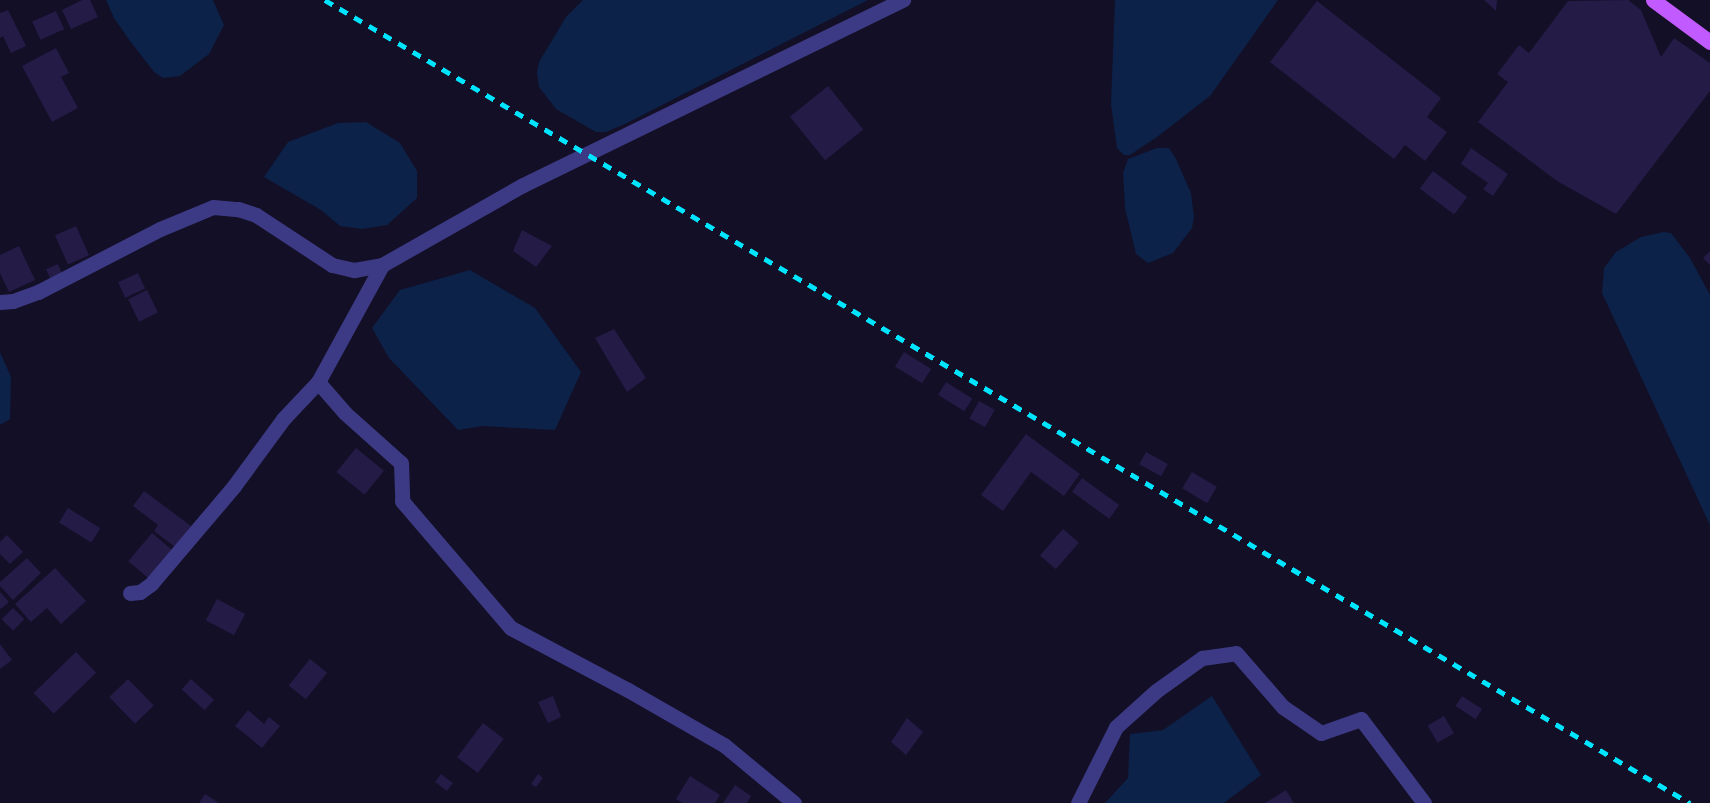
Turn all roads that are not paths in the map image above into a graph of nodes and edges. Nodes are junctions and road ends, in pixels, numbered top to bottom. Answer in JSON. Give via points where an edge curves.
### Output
{"nodes":[{"id":1,"x":903,"y":0,"type":"edge"},
{"id":2,"x":1653,"y":0,"type":"edge"},
{"id":3,"x":1710,"y":42,"type":"edge"},
{"id":4,"x":382,"y":265,"type":"junction"},
{"id":5,"x":0,"y":302,"type":"edge"},
{"id":6,"x":318,"y":382,"type":"junction"},
{"id":7,"x":130,"y":593,"type":"dead end"},
{"id":8,"x":794,"y":803,"type":"edge"},
{"id":9,"x":1078,"y":803,"type":"edge"},
{"id":10,"x":1424,"y":803,"type":"edge"}],
"edges":[{"from":1,"to":4,"type":"street","via":[[523,184]]},
{"from":2,"to":3,"type":"main road"},
{"from":4,"to":5,"type":"street","via":[[354,270],[332,265],[256,215],[213,207],[160,229],[38,292]]},
{"from":4,"to":6,"type":"street"},
{"from":6,"to":7,"type":"street","via":[[284,418],[234,486],[151,584],[141,592]]},
{"from":6,"to":8,"type":"street","via":[[345,413],[401,463],[402,501],[511,628],[724,745]]},
{"from":9,"to":10,"type":"street","via":[[1116,727],[1156,691],[1202,658],[1236,653],[1283,707],[1321,733],[1361,719]]}]}
